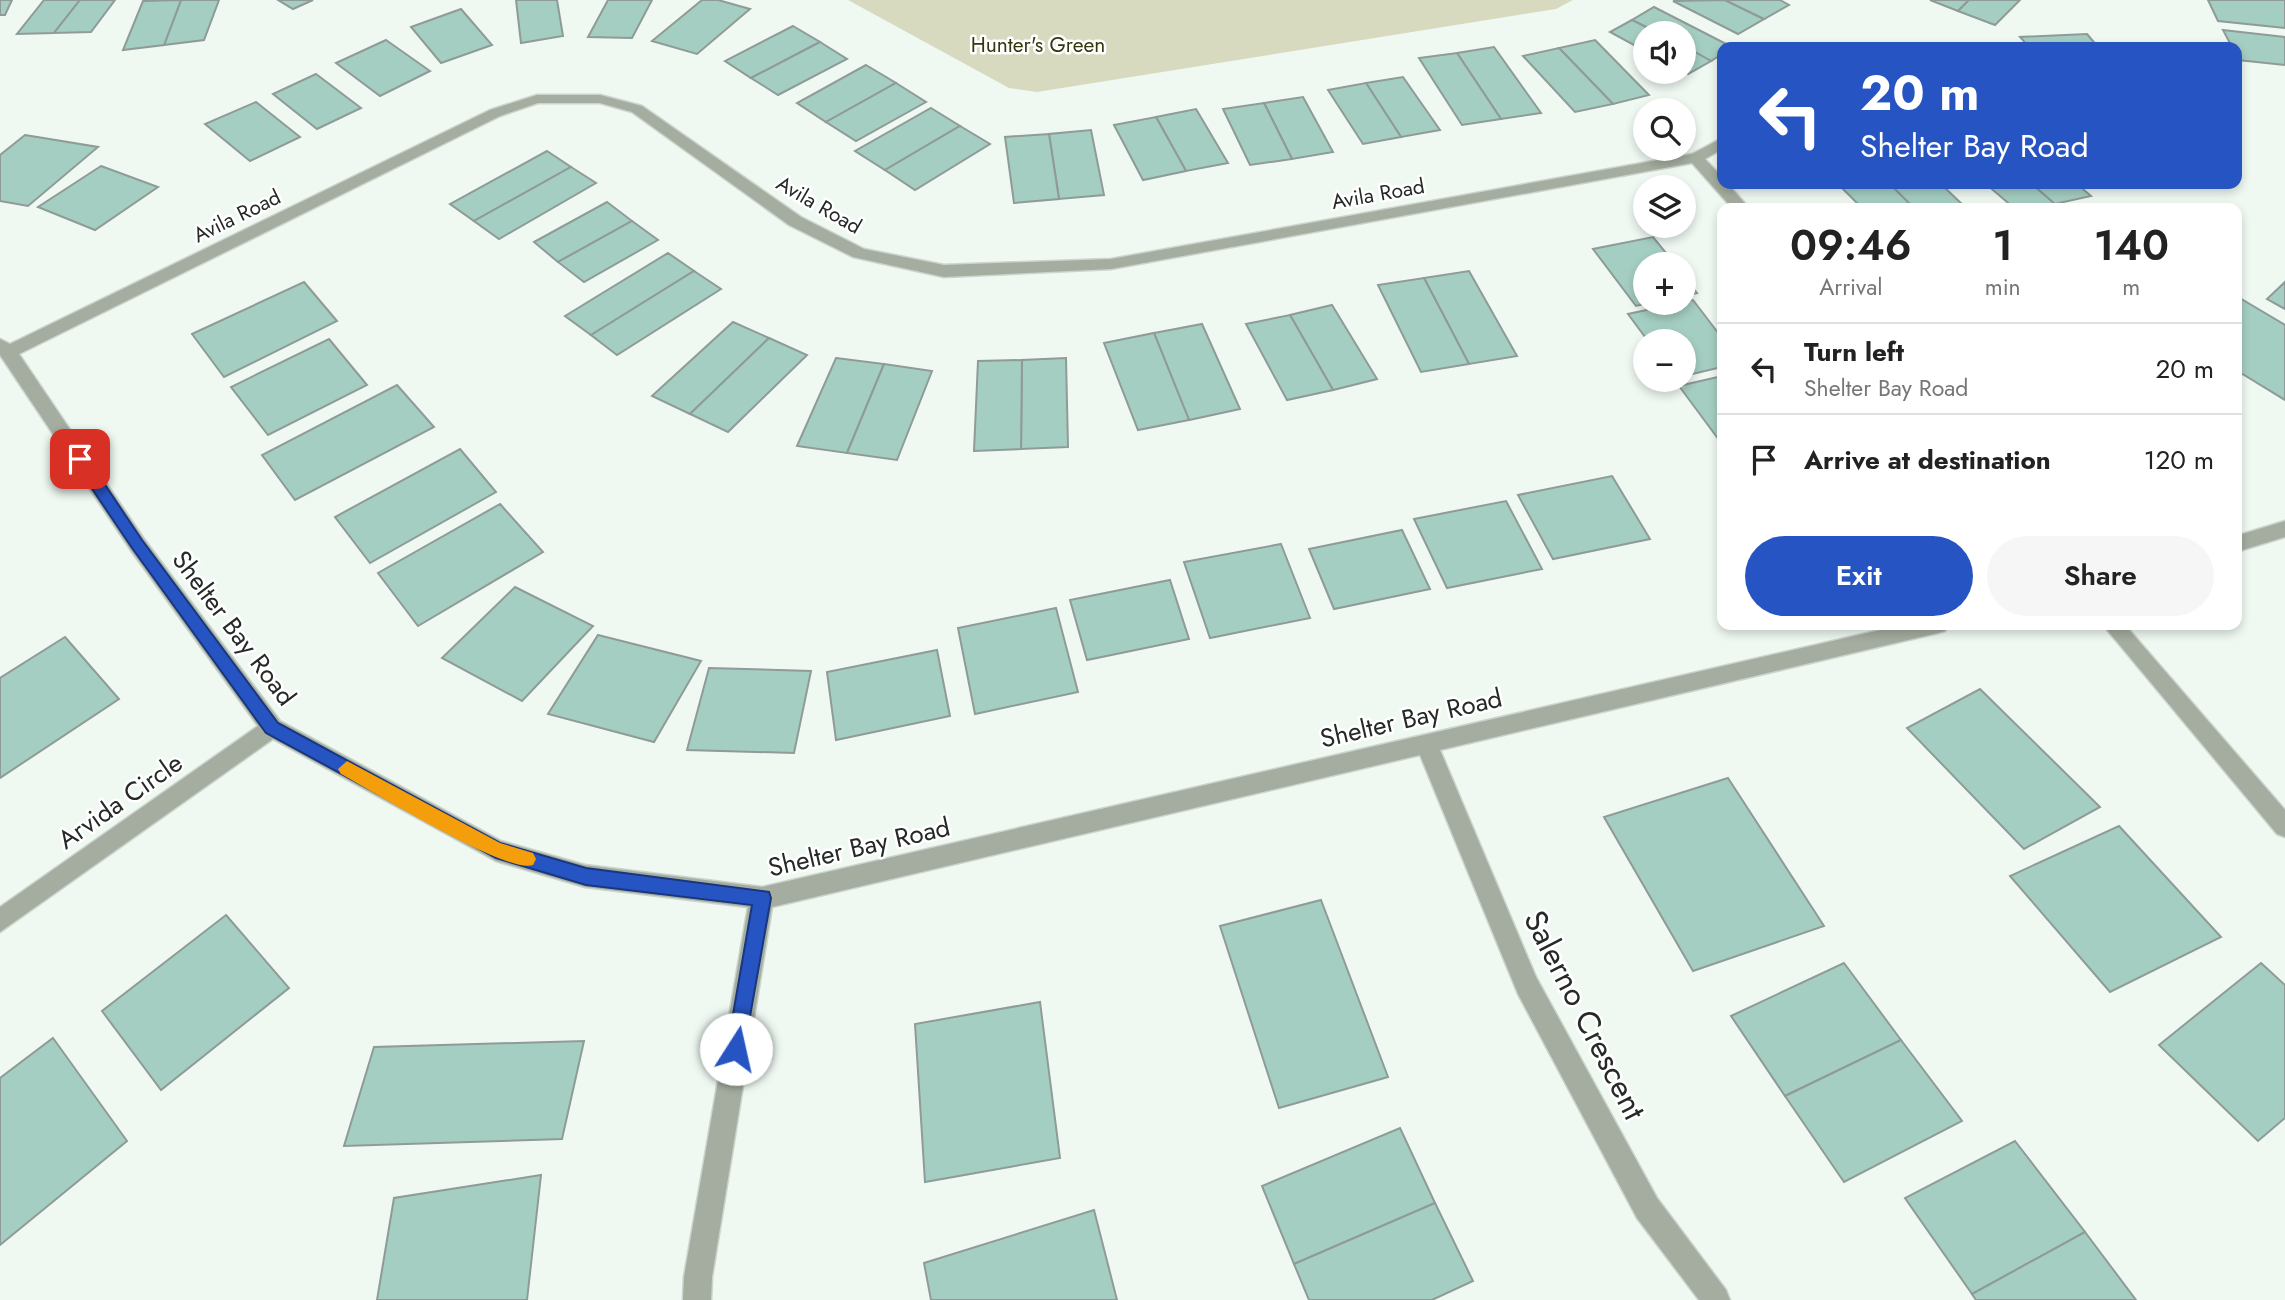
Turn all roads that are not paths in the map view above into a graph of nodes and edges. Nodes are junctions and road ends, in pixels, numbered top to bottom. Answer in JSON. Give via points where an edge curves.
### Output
{"nodes":[{"id":1,"x":1717,"y":146,"type":"edge"},
{"id":2,"x":1696,"y":158,"type":"joint"},
{"id":3,"x":1679,"y":161,"type":"edge"},
{"id":4,"x":1717,"y":181,"type":"edge"},
{"id":5,"x":1724,"y":189,"type":"edge"},
{"id":6,"x":1736,"y":203,"type":"edge"},
{"id":7,"x":4,"y":349,"type":"edge"},
{"id":8,"x":2285,"y":529,"type":"edge"},
{"id":9,"x":2242,"y":542,"type":"edge"},
{"id":10,"x":1916,"y":630,"type":"edge"},
{"id":11,"x":2117,"y":630,"type":"edge"},
{"id":12,"x":272,"y":728,"type":"junction"},
{"id":13,"x":1426,"y":743,"type":"junction"},
{"id":14,"x":2285,"y":827,"type":"edge"},
{"id":15,"x":762,"y":898,"type":"junction"},
{"id":16,"x":0,"y":921,"type":"edge"},
{"id":17,"x":697,"y":1300,"type":"edge"},
{"id":18,"x":1716,"y":1300,"type":"edge"}],
"edges":[{"from":1,"to":2,"type":"street","name":"Avila Road"},
{"from":2,"to":4,"type":"street"},
{"from":3,"to":7,"type":"street","name":"Avila Road","via":[[1111,264],[944,271],[859,253],[795,221],[637,109],[600,99],[537,99],[495,113]]},
{"from":5,"to":6,"type":"street"},
{"from":7,"to":12,"type":"street","name":"Shelter Bay Road","via":[[137,544]]},
{"from":8,"to":9,"type":"street"},
{"from":10,"to":13,"type":"street","name":"Shelter Bay Road"},
{"from":11,"to":14,"type":"street"},
{"from":12,"to":15,"type":"street","name":"Shelter Bay Road","via":[[496,850],[586,876]]},
{"from":12,"to":16,"type":"street","name":"Arvida Circle"},
{"from":13,"to":15,"type":"street","name":"Shelter Bay Road"},
{"from":13,"to":18,"type":"street","name":"Salerno Crescent","via":[[1527,985],[1647,1208]]},
{"from":15,"to":17,"type":"street"}]}
